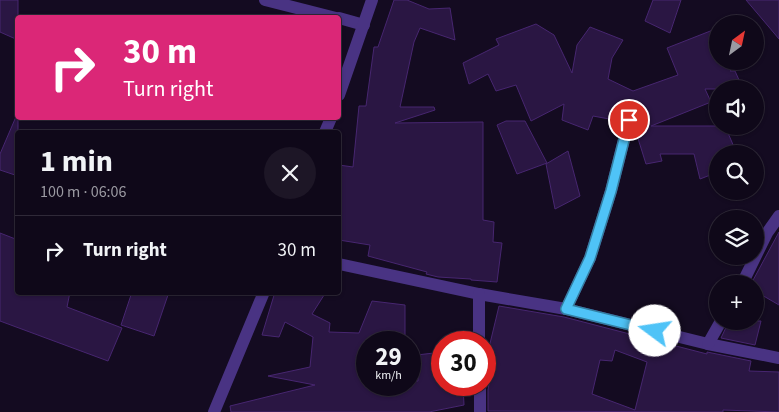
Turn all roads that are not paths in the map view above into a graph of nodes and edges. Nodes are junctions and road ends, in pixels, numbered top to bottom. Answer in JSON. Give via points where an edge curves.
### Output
{"nodes":[{"id":1,"x":265,"y":0,"type":"edge"},
{"id":2,"x":372,"y":0,"type":"edge"},
{"id":3,"x":325,"y":15,"type":"edge"},
{"id":4,"x":341,"y":19,"type":"edge"},
{"id":5,"x":364,"y":25,"type":"junction"},
{"id":6,"x":341,"y":89,"type":"edge"},
{"id":7,"x":629,"y":120,"type":"dead end"},
{"id":8,"x":779,"y":216,"type":"edge"},
{"id":9,"x":341,"y":264,"type":"edge"},
{"id":10,"x":747,"y":275,"type":"edge"},
{"id":11,"x":479,"y":294,"type":"junction"},
{"id":12,"x":263,"y":295,"type":"edge"},
{"id":13,"x":566,"y":309,"type":"junction"},
{"id":14,"x":716,"y":330,"type":"edge"},
{"id":15,"x":480,"y":331,"type":"edge"},
{"id":16,"x":708,"y":344,"type":"junction"},
{"id":17,"x":779,"y":358,"type":"edge"},
{"id":18,"x":480,"y":396,"type":"edge"},
{"id":19,"x":214,"y":412,"type":"edge"},
{"id":20,"x":480,"y":412,"type":"edge"}],
"edges":[{"from":1,"to":3,"type":"street"},
{"from":2,"to":5,"type":"street"},
{"from":4,"to":5,"type":"street"},
{"from":5,"to":6,"type":"street"},
{"from":7,"to":13,"type":"street","via":[[590,258]]},
{"from":8,"to":10,"type":"street"},
{"from":9,"to":11,"type":"street"},
{"from":11,"to":13,"type":"street"},
{"from":11,"to":15,"type":"street"},
{"from":12,"to":19,"type":"street"},
{"from":13,"to":16,"type":"street"},
{"from":14,"to":16,"type":"street"},
{"from":16,"to":17,"type":"street"},
{"from":18,"to":20,"type":"street"}]}
